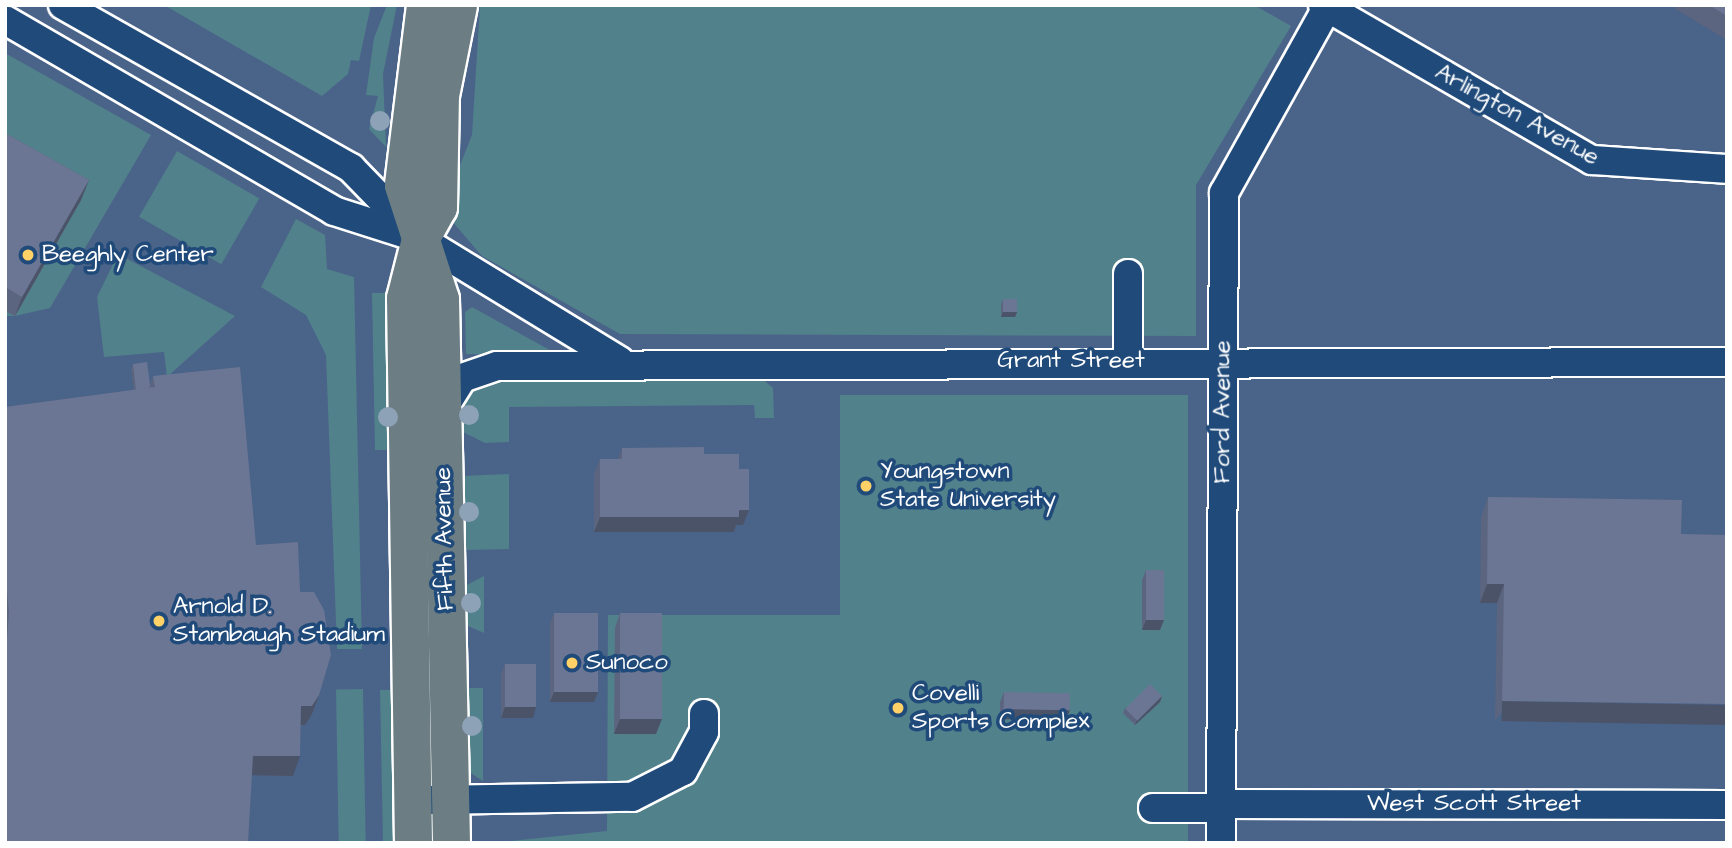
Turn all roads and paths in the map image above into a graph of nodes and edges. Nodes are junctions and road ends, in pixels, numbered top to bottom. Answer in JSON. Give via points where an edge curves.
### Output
{"nodes":[{"id":1,"x":64,"y":5,"type":"edge"},
{"id":2,"x":425,"y":5,"type":"edge"},
{"id":3,"x":458,"y":5,"type":"edge"},
{"id":4,"x":1325,"y":6,"type":"edge"},
{"id":5,"x":5,"y":20,"type":"edge"},
{"id":6,"x":196,"y":79,"type":"junction"},
{"id":7,"x":175,"y":117,"type":"junction"},
{"id":8,"x":1727,"y":169,"type":"edge"},
{"id":9,"x":420,"y":239,"type":"junction"},
{"id":10,"x":1128,"y":274,"type":"dead end"},
{"id":11,"x":620,"y":361,"type":"junction"},
{"id":12,"x":1128,"y":361,"type":"junction"},
{"id":13,"x":1224,"y":361,"type":"junction"},
{"id":14,"x":1727,"y":362,"type":"edge"},
{"id":15,"x":440,"y":415,"type":"junction"},
{"id":16,"x":705,"y":714,"type":"dead end"},
{"id":17,"x":413,"y":800,"type":"junction"},
{"id":18,"x":450,"y":801,"type":"junction"},
{"id":19,"x":1727,"y":805,"type":"edge"},
{"id":20,"x":1221,"y":806,"type":"junction"},
{"id":21,"x":1153,"y":808,"type":"dead end"},
{"id":22,"x":414,"y":843,"type":"edge"},
{"id":23,"x":451,"y":843,"type":"edge"},
{"id":24,"x":1221,"y":843,"type":"edge"}],
"edges":[{"from":1,"to":6,"type":"street"},
{"from":2,"to":9,"type":"main road","name":"Fifth Avenue","via":[[404,168]]},
{"from":3,"to":9,"type":"main road","name":"Fifth Avenue","via":[[440,95],[438,207]]},
{"from":4,"to":8,"type":"street","name":"Arlington Avenue","via":[[1592,160]]},
{"from":4,"to":13,"type":"street","name":"Ford Avenue","via":[[1224,193]]},
{"from":5,"to":7,"type":"street"},
{"from":6,"to":7,"type":"street"},
{"from":6,"to":9,"type":"street","via":[[351,168]]},
{"from":7,"to":9,"type":"street","via":[[334,211]]},
{"from":9,"to":11,"type":"street"},
{"from":9,"to":15,"type":"main road","name":"Fifth Avenue","via":[[440,299]]},
{"from":9,"to":17,"type":"main road","name":"Fifth Avenue","via":[[405,298]]},
{"from":10,"to":12,"type":"street"},
{"from":11,"to":12,"type":"street","name":"Grant Street"},
{"from":11,"to":15,"type":"street","name":"Grant Street","via":[[484,368],[456,384]]},
{"from":12,"to":13,"type":"street","name":"Grant Street"},
{"from":13,"to":14,"type":"street","name":"Grant Street"},
{"from":13,"to":20,"type":"street","name":"Ford Avenue"},
{"from":15,"to":18,"type":"main road","name":"Fifth Avenue"},
{"from":16,"to":18,"type":"street","via":[[704,732],[683,771],[632,797]]},
{"from":17,"to":18,"type":"street"},
{"from":17,"to":22,"type":"main road","name":"Fifth Avenue"},
{"from":18,"to":23,"type":"main road","name":"Fifth Avenue"},
{"from":19,"to":20,"type":"street","name":"West Scott Street"},
{"from":20,"to":21,"type":"street","name":"West Scott Street"},
{"from":20,"to":24,"type":"street","name":"Ford Avenue"}]}
